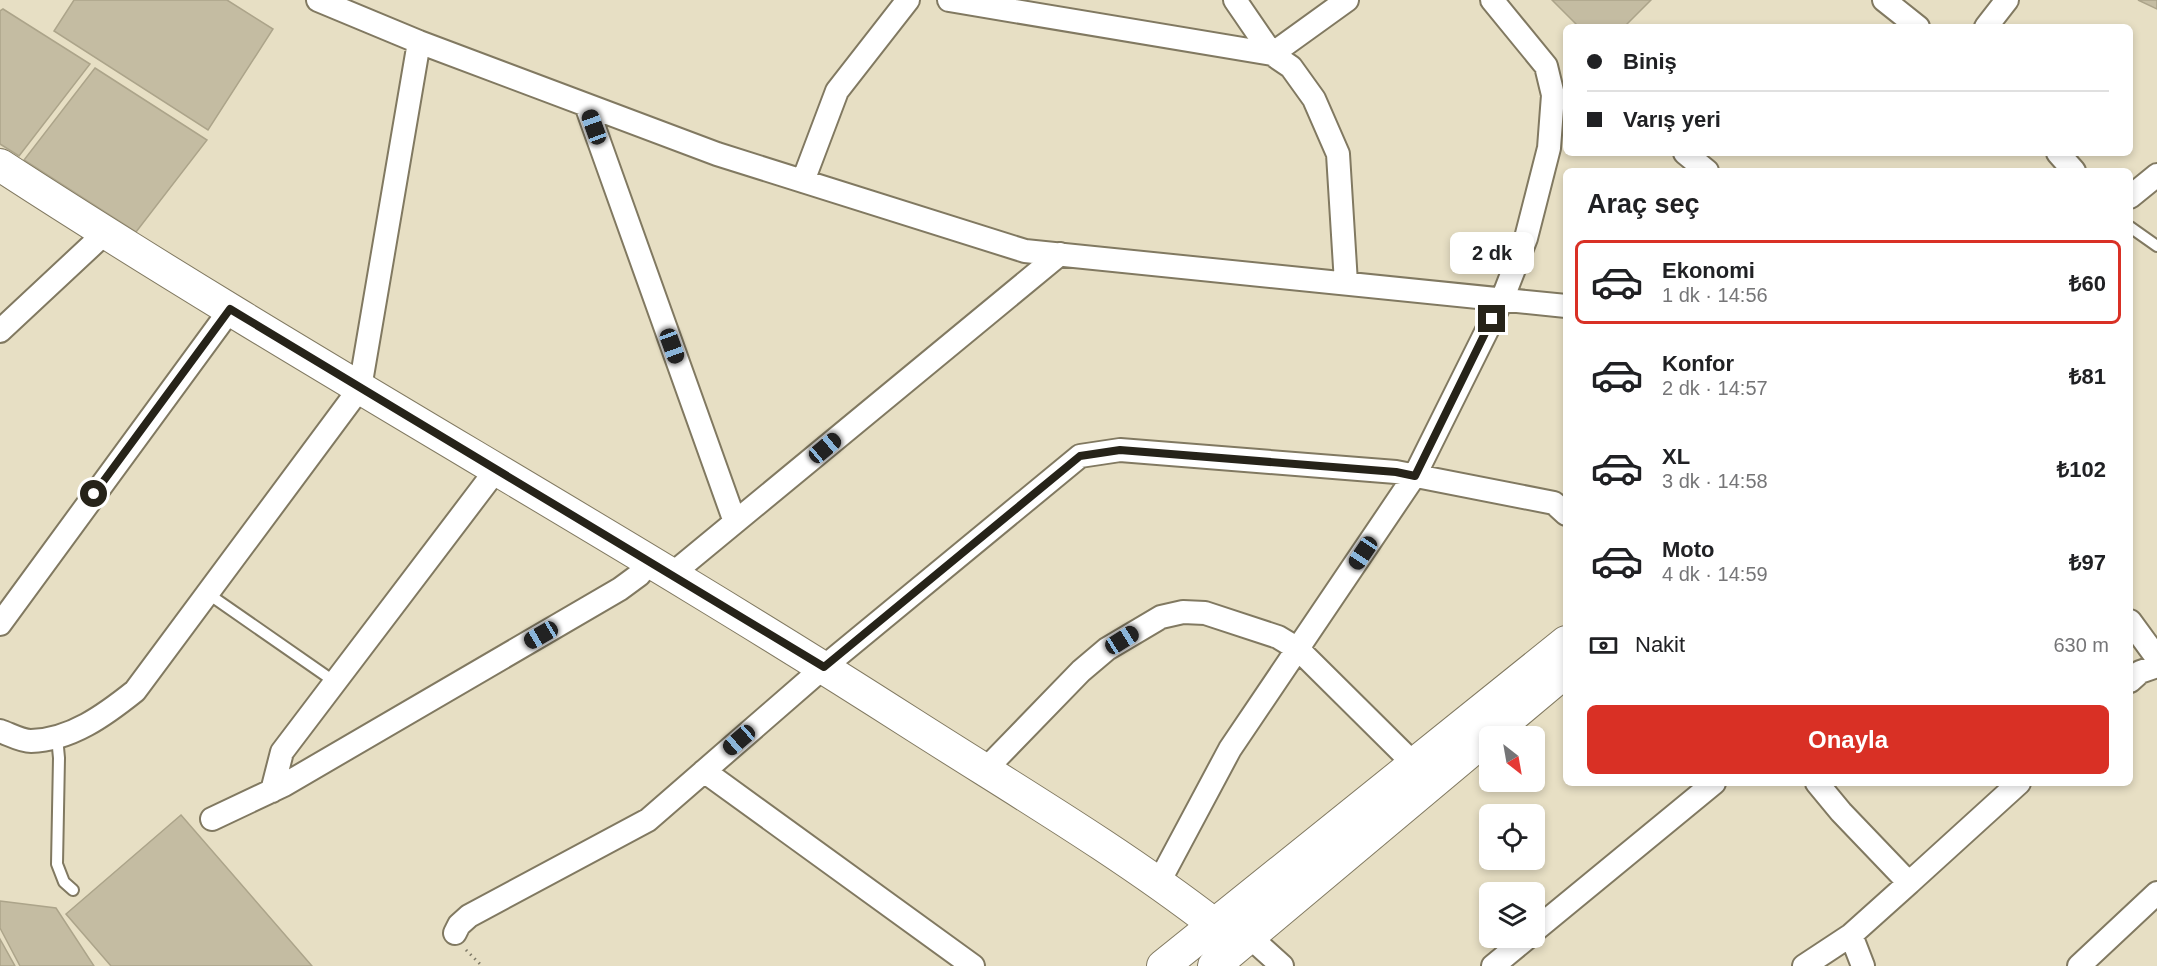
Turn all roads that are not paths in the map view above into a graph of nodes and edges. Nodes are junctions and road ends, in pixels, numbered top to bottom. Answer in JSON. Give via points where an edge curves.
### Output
{"nodes":[{"id":1,"x":318,"y":0,"type":"edge"},
{"id":2,"x":908,"y":0,"type":"edge"},
{"id":3,"x":949,"y":0,"type":"edge"},
{"id":4,"x":1235,"y":0,"type":"edge"},
{"id":5,"x":1347,"y":0,"type":"edge"},
{"id":6,"x":1884,"y":0,"type":"edge"},
{"id":7,"x":2007,"y":0,"type":"edge"},
{"id":8,"x":1497,"y":2,"type":"edge"},
{"id":9,"x":1914,"y":24,"type":"edge"},
{"id":10,"x":1988,"y":24,"type":"edge"},
{"id":11,"x":419,"y":42,"type":"junction"},
{"id":12,"x":1272,"y":54,"type":"junction"},
{"id":13,"x":1556,"y":66,"type":"edge"},
{"id":14,"x":586,"y":105,"type":"junction"},
{"id":15,"x":1689,"y":156,"type":"edge"},
{"id":16,"x":2061,"y":156,"type":"edge"},
{"id":17,"x":0,"y":165,"type":"edge"},
{"id":18,"x":1703,"y":168,"type":"edge"},
{"id":19,"x":2071,"y":168,"type":"edge"},
{"id":20,"x":2157,"y":175,"type":"edge"},
{"id":21,"x":803,"y":181,"type":"junction"},
{"id":22,"x":2133,"y":194,"type":"edge"},
{"id":23,"x":2133,"y":229,"type":"edge"},
{"id":24,"x":105,"y":233,"type":"junction"},
{"id":25,"x":2157,"y":246,"type":"edge"},
{"id":26,"x":1060,"y":254,"type":"junction"},
{"id":27,"x":1346,"y":283,"type":"junction"},
{"id":28,"x":1502,"y":300,"type":"junction"},
{"id":29,"x":1563,"y":306,"type":"edge"},
{"id":30,"x":230,"y":309,"type":"junction"},
{"id":31,"x":0,"y":331,"type":"edge"},
{"id":32,"x":360,"y":388,"type":"junction"},
{"id":33,"x":496,"y":470,"type":"junction"},
{"id":34,"x":1415,"y":476,"type":"junction"},
{"id":35,"x":1563,"y":511,"type":"edge"},
{"id":36,"x":735,"y":522,"type":"junction"},
{"id":37,"x":661,"y":569,"type":"junction"},
{"id":38,"x":207,"y":593,"type":"junction"},
{"id":39,"x":0,"y":624,"type":"edge"},
{"id":40,"x":2133,"y":625,"type":"edge"},
{"id":41,"x":1563,"y":644,"type":"edge"},
{"id":42,"x":1298,"y":649,"type":"junction"},
{"id":43,"x":2157,"y":658,"type":"edge"},
{"id":44,"x":2157,"y":666,"type":"edge"},
{"id":45,"x":824,"y":667,"type":"junction"},
{"id":46,"x":1563,"y":674,"type":"edge"},
{"id":47,"x":2133,"y":678,"type":"edge"},
{"id":48,"x":335,"y":682,"type":"junction"},
{"id":49,"x":0,"y":731,"type":"edge"},
{"id":50,"x":57,"y":737,"type":"junction"},
{"id":51,"x":1414,"y":764,"type":"junction"},
{"id":52,"x":985,"y":770,"type":"junction"},
{"id":53,"x":704,"y":771,"type":"junction"},
{"id":54,"x":1710,"y":786,"type":"edge"},
{"id":55,"x":1819,"y":786,"type":"edge"},
{"id":56,"x":2016,"y":786,"type":"edge"},
{"id":57,"x":272,"y":790,"type":"junction"},
{"id":58,"x":212,"y":819,"type":"dead end"},
{"id":59,"x":1159,"y":882,"type":"junction"},
{"id":60,"x":1909,"y":883,"type":"junction"},
{"id":61,"x":74,"y":890,"type":"dead end"},
{"id":62,"x":2157,"y":893,"type":"edge"},
{"id":63,"x":1545,"y":922,"type":"edge"},
{"id":64,"x":1215,"y":925,"type":"junction"},
{"id":65,"x":455,"y":933,"type":"dead end"},
{"id":66,"x":1851,"y":935,"type":"junction"},
{"id":67,"x":1250,"y":938,"type":"junction"},
{"id":68,"x":1515,"y":948,"type":"edge"},
{"id":69,"x":973,"y":966,"type":"edge"},
{"id":70,"x":1164,"y":966,"type":"edge"},
{"id":71,"x":1209,"y":966,"type":"edge"},
{"id":72,"x":1214,"y":966,"type":"edge"},
{"id":73,"x":1282,"y":966,"type":"edge"},
{"id":74,"x":1493,"y":966,"type":"edge"},
{"id":75,"x":1804,"y":966,"type":"edge"},
{"id":76,"x":1863,"y":966,"type":"edge"},
{"id":77,"x":2079,"y":966,"type":"edge"}],
"edges":[{"from":1,"to":11,"type":"street"},
{"from":2,"to":21,"type":"street","via":[[837,91]]},
{"from":3,"to":12,"type":"street"},
{"from":4,"to":12,"type":"street"},
{"from":5,"to":12,"type":"street"},
{"from":6,"to":9,"type":"street"},
{"from":7,"to":10,"type":"street"},
{"from":8,"to":13,"type":"street"},
{"from":11,"to":14,"type":"street"},
{"from":11,"to":32,"type":"street"},
{"from":12,"to":27,"type":"street","via":[[1291,67],[1314,99],[1338,154]]},
{"from":13,"to":28,"type":"street","via":[[1549,148],[1526,238]]},
{"from":14,"to":21,"type":"street"},
{"from":14,"to":36,"type":"street"},
{"from":15,"to":18,"type":"street"},
{"from":16,"to":19,"type":"street"},
{"from":17,"to":24,"type":"street"},
{"from":20,"to":22,"type":"street"},
{"from":21,"to":26,"type":"street","via":[[1025,251]]},
{"from":23,"to":25,"type":"lane"},
{"from":24,"to":30,"type":"street"},
{"from":24,"to":31,"type":"street"},
{"from":26,"to":27,"type":"street"},
{"from":26,"to":36,"type":"street"},
{"from":27,"to":28,"type":"street"},
{"from":28,"to":29,"type":"street"},
{"from":28,"to":34,"type":"street"},
{"from":30,"to":32,"type":"street"},
{"from":30,"to":39,"type":"street"},
{"from":32,"to":33,"type":"street"},
{"from":32,"to":38,"type":"street"},
{"from":33,"to":37,"type":"street"},
{"from":33,"to":48,"type":"street"},
{"from":34,"to":35,"type":"street","via":[[1554,503]]},
{"from":34,"to":42,"type":"street"},
{"from":34,"to":45,"type":"street","via":[[1120,450],[1080,456]]},
{"from":36,"to":37,"type":"street"},
{"from":37,"to":45,"type":"street"},
{"from":37,"to":57,"type":"street","via":[[639,575]]},
{"from":38,"to":48,"type":"lane"},
{"from":38,"to":50,"type":"street","via":[[135,691],[110,711]]},
{"from":40,"to":43,"type":"street"},
{"from":41,"to":51,"type":"street"},
{"from":42,"to":51,"type":"street"},
{"from":42,"to":52,"type":"street","via":[[1278,638],[1205,613],[1161,617],[1107,649],[1081,671]]},
{"from":42,"to":59,"type":"street","via":[[1230,749]]},
{"from":44,"to":47,"type":"street"},
{"from":45,"to":52,"type":"street"},
{"from":45,"to":53,"type":"street"},
{"from":46,"to":67,"type":"street"},
{"from":48,"to":57,"type":"street","via":[[282,752]]},
{"from":49,"to":50,"type":"street","via":[[29,741]]},
{"from":50,"to":61,"type":"lane","via":[[57,864],[64,882]]},
{"from":51,"to":64,"type":"street"},
{"from":52,"to":59,"type":"street"},
{"from":53,"to":65,"type":"street","via":[[648,820],[469,916]]},
{"from":53,"to":69,"type":"street"},
{"from":54,"to":63,"type":"street"},
{"from":55,"to":60,"type":"street"},
{"from":56,"to":60,"type":"street"},
{"from":57,"to":58,"type":"street"},
{"from":59,"to":64,"type":"street"},
{"from":60,"to":66,"type":"street"},
{"from":62,"to":77,"type":"street"},
{"from":64,"to":67,"type":"street"},
{"from":64,"to":70,"type":"street"},
{"from":64,"to":71,"type":"street"},
{"from":66,"to":75,"type":"street"},
{"from":66,"to":76,"type":"street"},
{"from":67,"to":72,"type":"street"},
{"from":67,"to":73,"type":"street"},
{"from":68,"to":74,"type":"street"}]}
